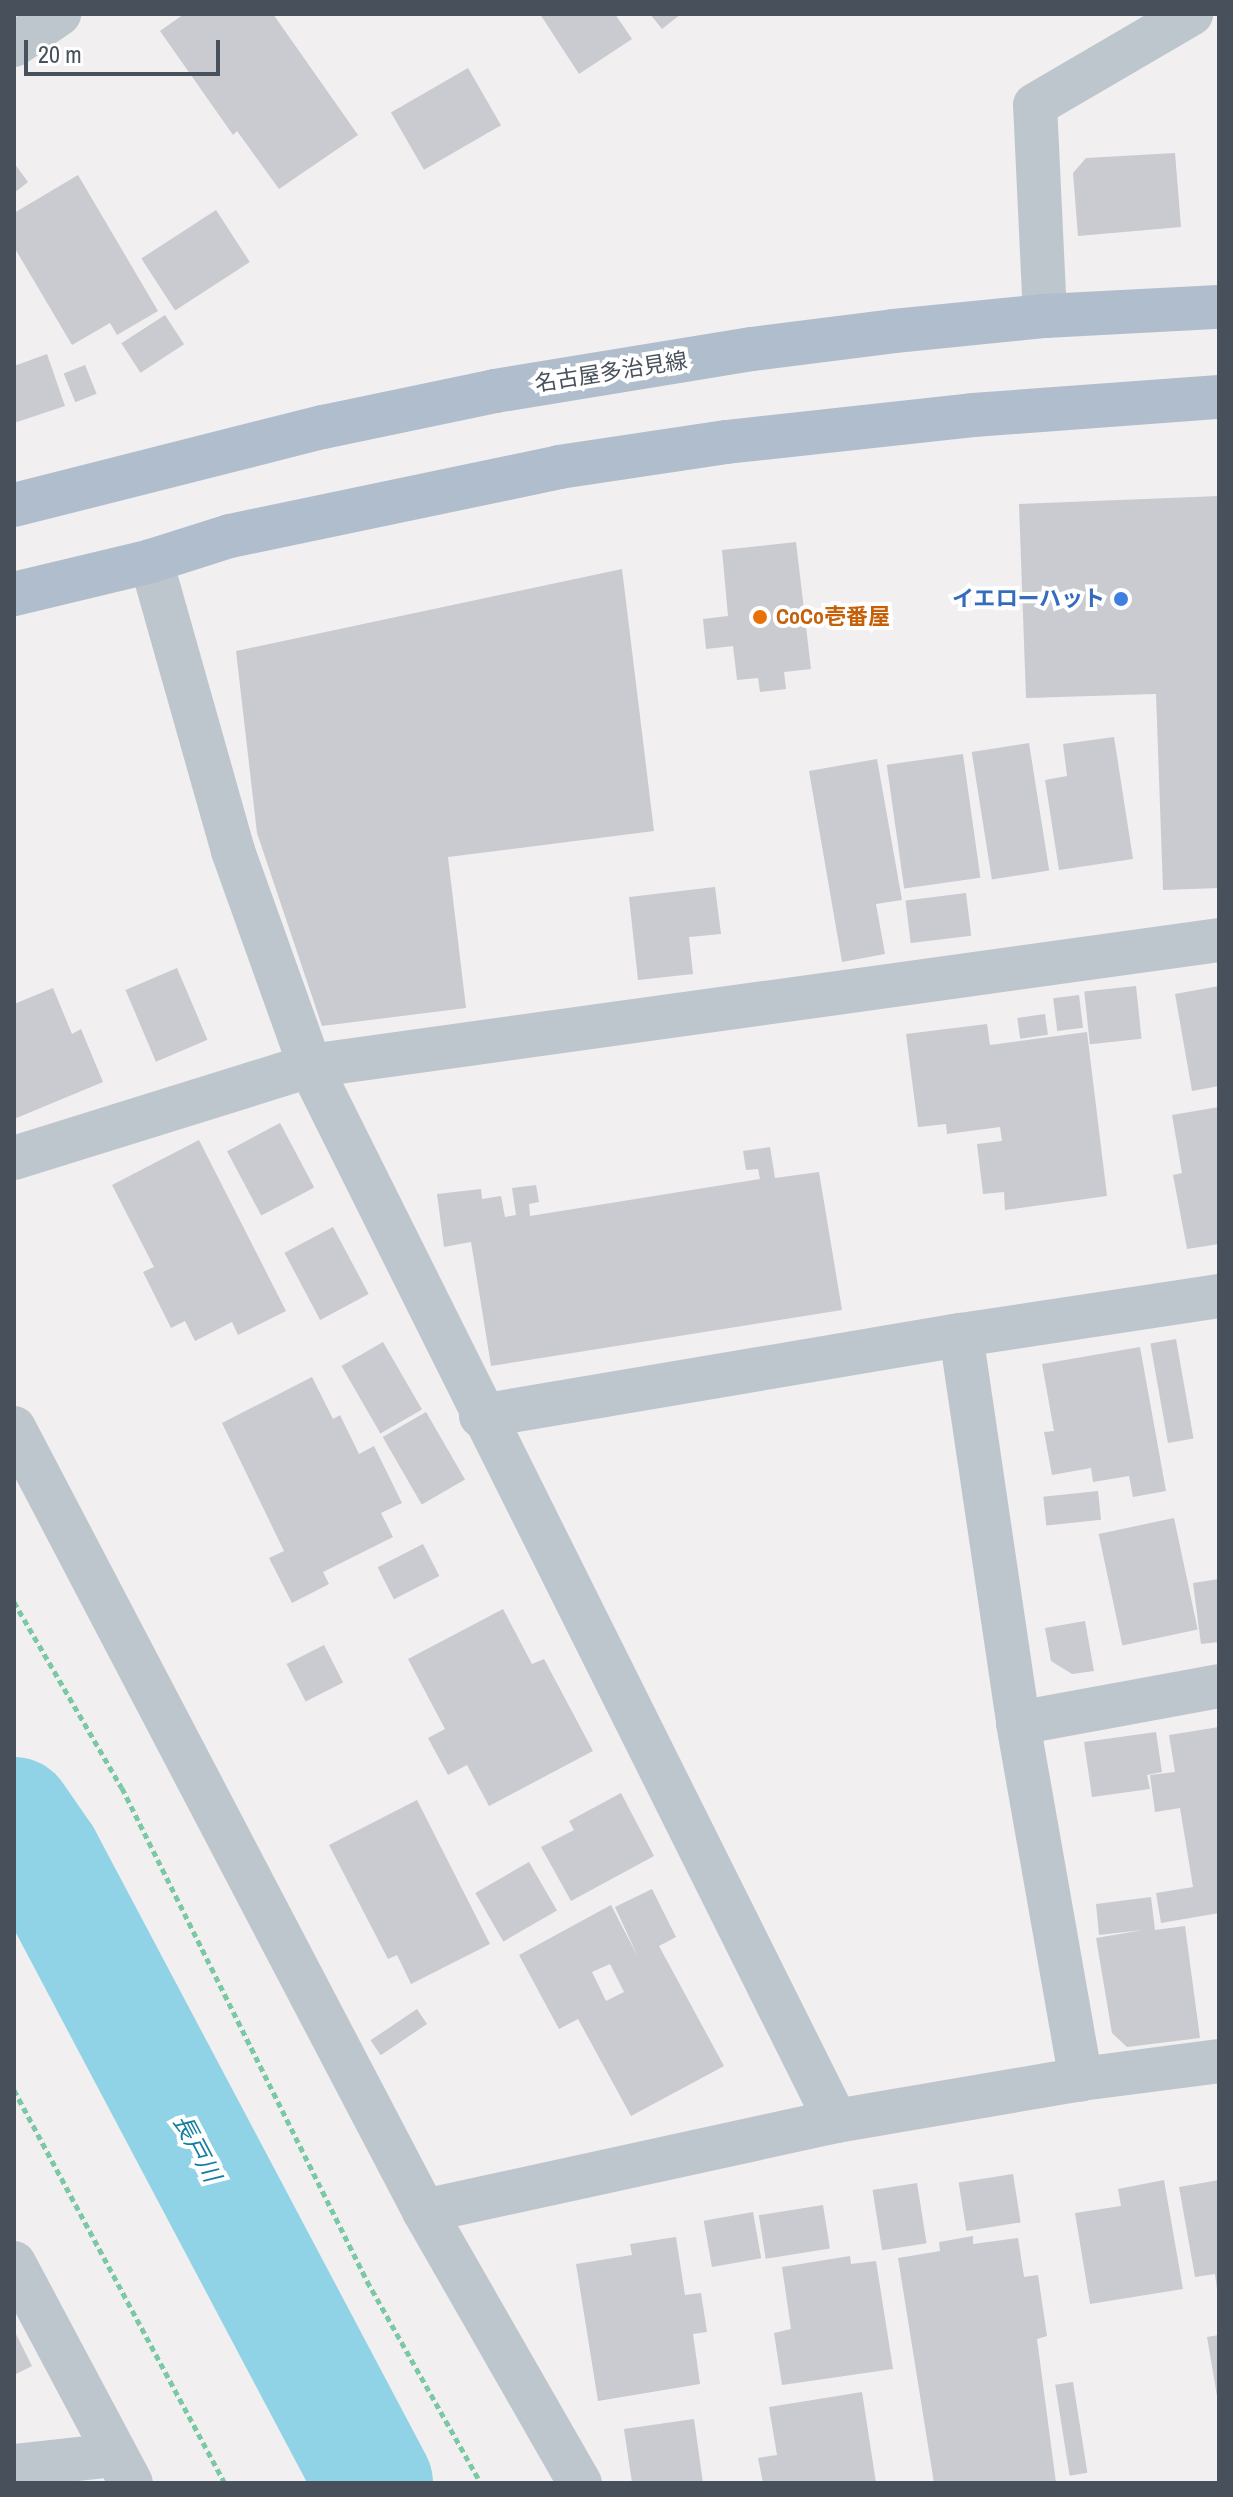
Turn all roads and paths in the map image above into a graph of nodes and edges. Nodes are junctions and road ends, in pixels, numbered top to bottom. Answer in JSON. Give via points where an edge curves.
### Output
{"nodes":[{"id":1,"x":59,"y":14,"type":"edge"},
{"id":2,"x":1191,"y":14,"type":"edge"},
{"id":3,"x":14,"y":45,"type":"edge"},
{"id":4,"x":1219,"y":307,"type":"edge"},
{"id":5,"x":1045,"y":316,"type":"junction"},
{"id":6,"x":1219,"y":397,"type":"edge"},
{"id":7,"x":14,"y":505,"type":"edge"},
{"id":8,"x":151,"y":561,"type":"junction"},
{"id":9,"x":14,"y":594,"type":"edge"},
{"id":10,"x":1219,"y":940,"type":"edge"},
{"id":11,"x":310,"y":1066,"type":"junction"},
{"id":12,"x":14,"y":1158,"type":"edge"},
{"id":13,"x":1219,"y":1296,"type":"edge"},
{"id":14,"x":961,"y":1335,"type":"junction"},
{"id":15,"x":481,"y":1416,"type":"junction"},
{"id":16,"x":14,"y":1428,"type":"edge"},
{"id":17,"x":14,"y":1602,"type":"edge"},
{"id":18,"x":1219,"y":1686,"type":"edge"},
{"id":19,"x":1018,"y":1723,"type":"junction"},
{"id":20,"x":1219,"y":2061,"type":"edge"},
{"id":21,"x":1081,"y":2079,"type":"junction"},
{"id":22,"x":14,"y":2090,"type":"edge"},
{"id":23,"x":836,"y":2121,"type":"junction"},
{"id":24,"x":424,"y":2211,"type":"junction"},
{"id":25,"x":14,"y":2263,"type":"edge"},
{"id":26,"x":14,"y":2466,"type":"edge"},
{"id":27,"x":123,"y":2469,"type":"edge"},
{"id":28,"x":225,"y":2483,"type":"edge"},
{"id":29,"x":481,"y":2483,"type":"edge"},
{"id":30,"x":580,"y":2483,"type":"edge"}],
"edges":[{"from":1,"to":3,"type":"street"},
{"from":2,"to":5,"type":"street","via":[[1035,105]]},
{"from":4,"to":5,"type":"main road","name":"名古屋多治見線"},
{"from":5,"to":7,"type":"main road","name":"名古屋多治見線","via":[[752,349],[495,391],[323,427]]},
{"from":6,"to":8,"type":"main road","via":[[973,415],[559,467],[230,536]]},
{"from":8,"to":9,"type":"main road"},
{"from":8,"to":11,"type":"street","via":[[233,851]]},
{"from":10,"to":11,"type":"street"},
{"from":11,"to":12,"type":"street"},
{"from":11,"to":15,"type":"street"},
{"from":13,"to":14,"type":"street"},
{"from":14,"to":15,"type":"street"},
{"from":14,"to":19,"type":"street"},
{"from":15,"to":23,"type":"street"},
{"from":16,"to":24,"type":"street"},
{"from":17,"to":29,"type":"path","via":[[122,1788],[367,2281]]},
{"from":18,"to":19,"type":"street"},
{"from":19,"to":21,"type":"street"},
{"from":20,"to":21,"type":"street"},
{"from":21,"to":23,"type":"street"},
{"from":22,"to":28,"type":"path"},
{"from":23,"to":24,"type":"street"},
{"from":24,"to":30,"type":"street"},
{"from":25,"to":27,"type":"street"},
{"from":26,"to":27,"type":"street"}]}
